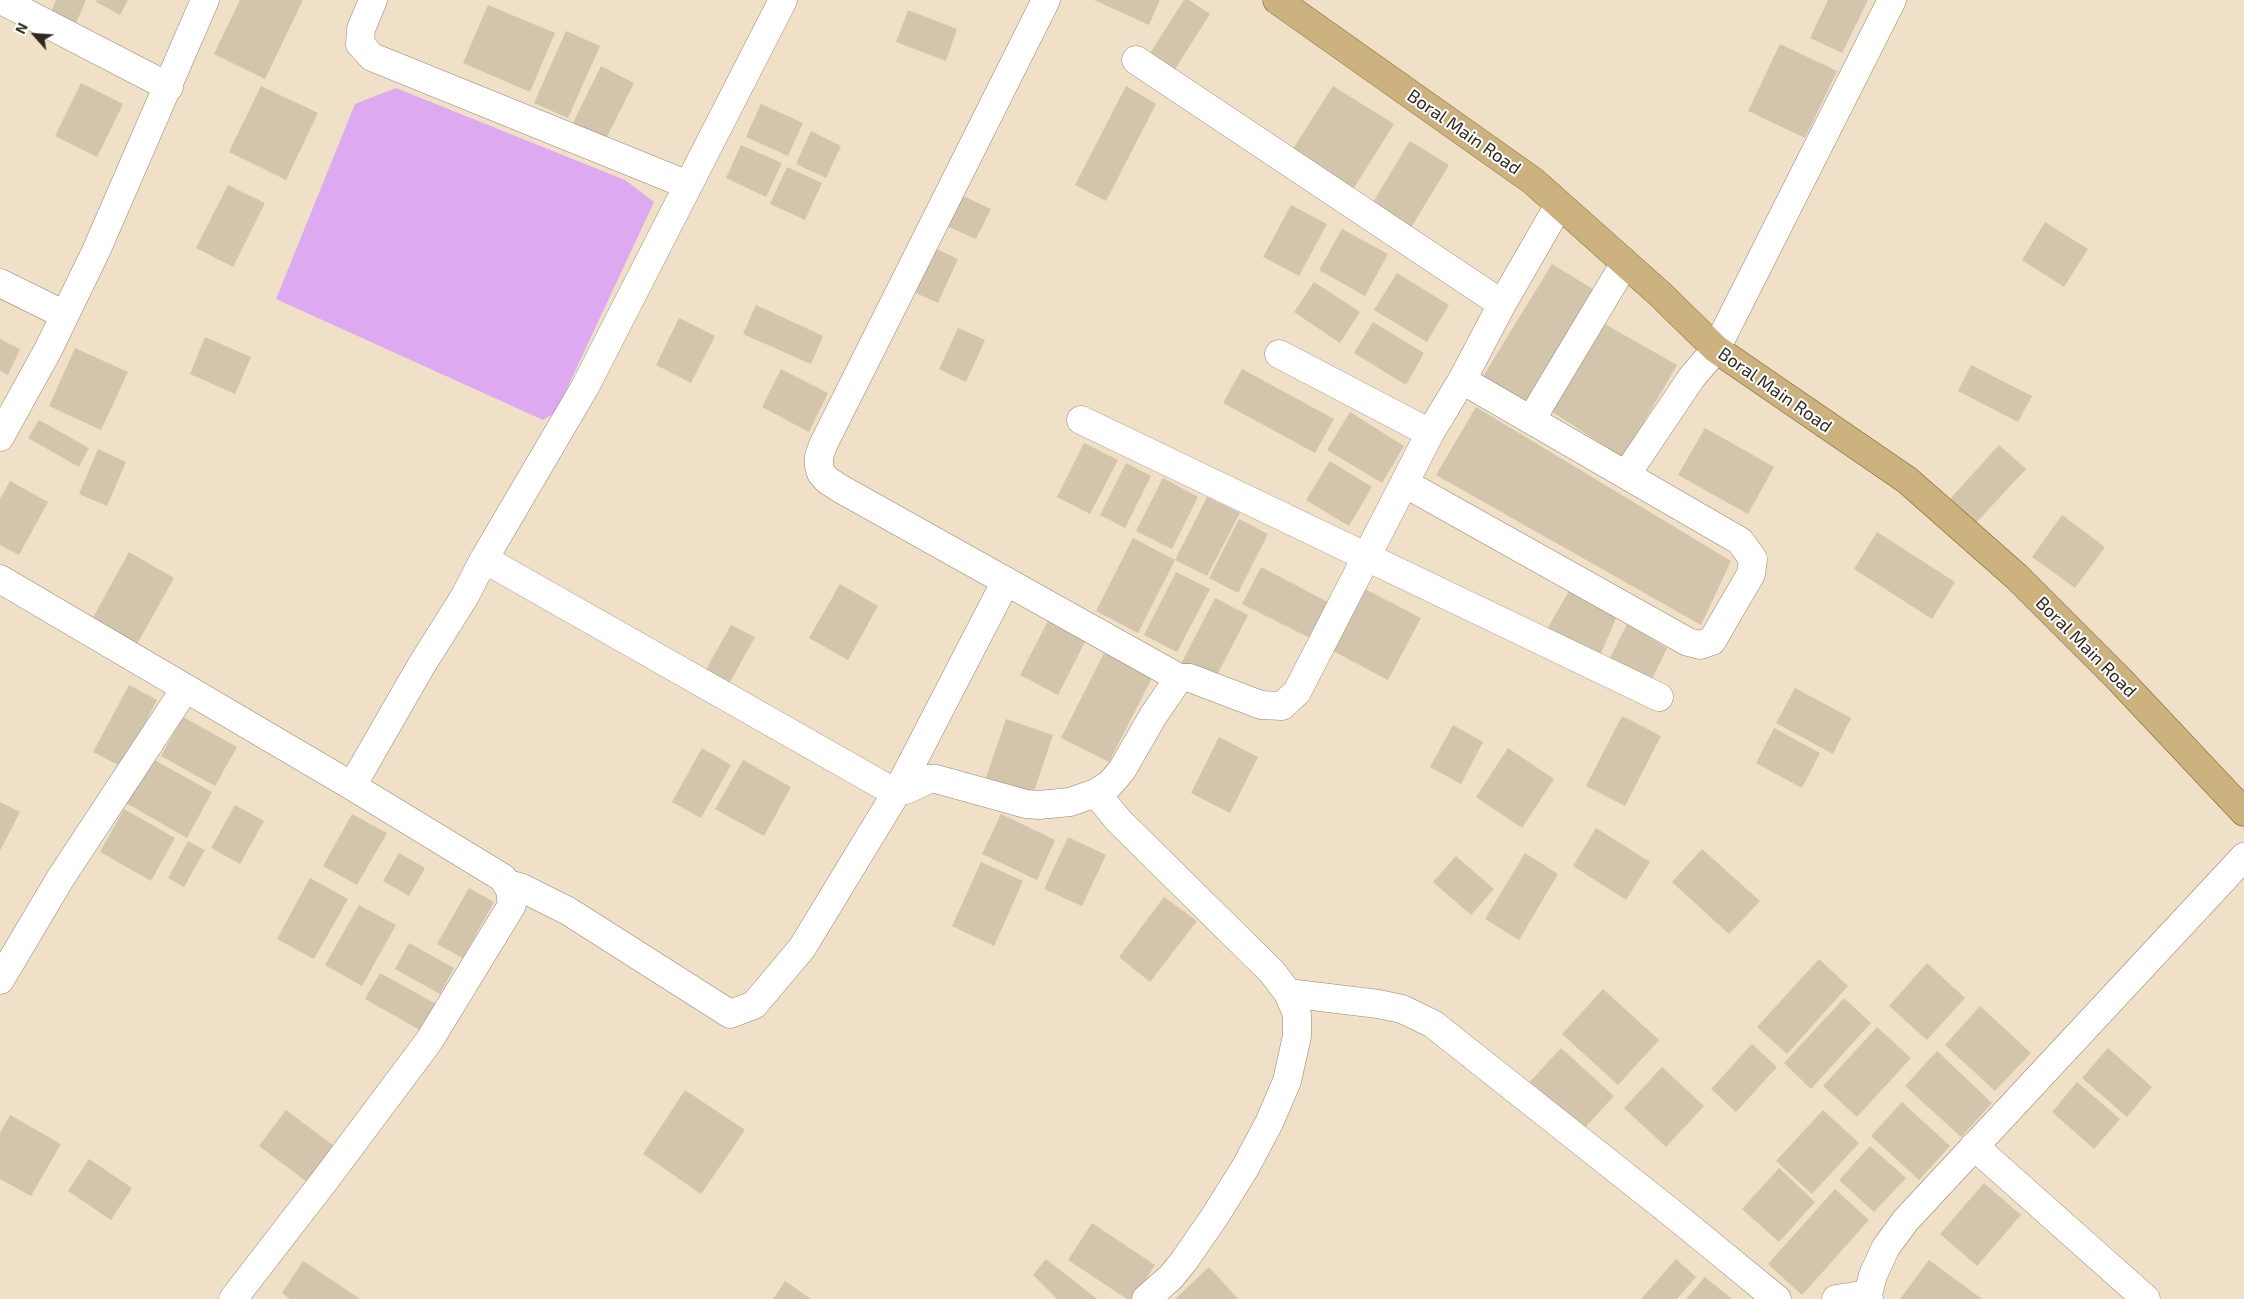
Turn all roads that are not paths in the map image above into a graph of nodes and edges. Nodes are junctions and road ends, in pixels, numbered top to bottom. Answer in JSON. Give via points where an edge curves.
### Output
{"nodes":[{"id":1,"x":1,"y":0,"type":"edge"},
{"id":2,"x":205,"y":0,"type":"edge"},
{"id":3,"x":373,"y":0,"type":"edge"},
{"id":4,"x":784,"y":0,"type":"edge"},
{"id":5,"x":1046,"y":0,"type":"edge"},
{"id":6,"x":1277,"y":0,"type":"edge"},
{"id":7,"x":1892,"y":0,"type":"edge"},
{"id":8,"x":1136,"y":60,"type":"dead end"},
{"id":9,"x":169,"y":87,"type":"junction"},
{"id":10,"x":688,"y":185,"type":"junction"},
{"id":11,"x":1559,"y":206,"type":"junction"},
{"id":12,"x":1625,"y":263,"type":"junction"},
{"id":13,"x":0,"y":283,"type":"edge"},
{"id":14,"x":1502,"y":304,"type":"junction"},
{"id":15,"x":65,"y":315,"type":"junction"},
{"id":16,"x":1716,"y":349,"type":"junction"},
{"id":17,"x":1279,"y":354,"type":"dead end"},
{"id":18,"x":1462,"y":380,"type":"junction"},
{"id":19,"x":1081,"y":420,"type":"dead end"},
{"id":20,"x":1531,"y":420,"type":"junction"},
{"id":21,"x":1430,"y":433,"type":"junction"},
{"id":22,"x":0,"y":437,"type":"edge"},
{"id":23,"x":1626,"y":475,"type":"junction"},
{"id":24,"x":1406,"y":484,"type":"junction"},
{"id":25,"x":1368,"y":556,"type":"junction"},
{"id":26,"x":484,"y":559,"type":"junction"},
{"id":27,"x":0,"y":579,"type":"edge"},
{"id":28,"x":1006,"y":581,"type":"junction"},
{"id":29,"x":1179,"y":678,"type":"junction"},
{"id":30,"x":185,"y":689,"type":"junction"},
{"id":31,"x":1659,"y":697,"type":"dead end"},
{"id":32,"x":352,"y":786,"type":"junction"},
{"id":33,"x":898,"y":790,"type":"junction"},
{"id":34,"x":1096,"y":793,"type":"junction"},
{"id":35,"x":2244,"y":812,"type":"edge"},
{"id":36,"x":2244,"y":857,"type":"edge"},
{"id":37,"x":508,"y":884,"type":"junction"},
{"id":38,"x":0,"y":980,"type":"edge"},
{"id":39,"x":1288,"y":993,"type":"junction"},
{"id":40,"x":1974,"y":1146,"type":"junction"},
{"id":41,"x":1868,"y":1297,"type":"edge"},
{"id":42,"x":233,"y":1299,"type":"edge"},
{"id":43,"x":1146,"y":1299,"type":"edge"},
{"id":44,"x":1777,"y":1299,"type":"edge"},
{"id":45,"x":1836,"y":1299,"type":"edge"},
{"id":46,"x":2146,"y":1299,"type":"edge"}],
"edges":[{"from":1,"to":9,"type":"street"},
{"from":2,"to":9,"type":"street"},
{"from":3,"to":10,"type":"street","via":[[361,29],[360,44],[372,57]]},
{"from":4,"to":10,"type":"street"},
{"from":5,"to":28,"type":"street","via":[[819,457],[821,473],[827,480]]},
{"from":6,"to":11,"type":"main road","name":"Boral Main Road","via":[[1533,181]]},
{"from":7,"to":16,"type":"street"},
{"from":8,"to":14,"type":"street"},
{"from":9,"to":15,"type":"street"},
{"from":10,"to":26,"type":"street","via":[[585,387]]},
{"from":11,"to":12,"type":"main road","name":"Boral Main Road"},
{"from":11,"to":14,"type":"street"},
{"from":12,"to":16,"type":"main road","name":"Boral Main Road"},
{"from":12,"to":20,"type":"street"},
{"from":13,"to":15,"type":"street"},
{"from":14,"to":18,"type":"street"},
{"from":15,"to":22,"type":"street"},
{"from":16,"to":23,"type":"street","via":[[1692,377]]},
{"from":16,"to":35,"type":"main road","name":"Boral Main Road","via":[[1914,487],[2017,577]]},
{"from":17,"to":21,"type":"street"},
{"from":18,"to":20,"type":"street"},
{"from":18,"to":21,"type":"street"},
{"from":19,"to":25,"type":"street"},
{"from":20,"to":23,"type":"street"},
{"from":21,"to":24,"type":"street"},
{"from":23,"to":24,"type":"street","via":[[1740,541],[1753,559],[1751,574],[1712,641],[1688,642]]},
{"from":24,"to":25,"type":"street"},
{"from":25,"to":29,"type":"street","via":[[1297,692],[1287,703],[1275,708],[1261,706],[1190,678]]},
{"from":25,"to":31,"type":"street"},
{"from":26,"to":32,"type":"street"},
{"from":26,"to":33,"type":"street","via":[[887,788]]},
{"from":27,"to":30,"type":"street"},
{"from":28,"to":29,"type":"street"},
{"from":28,"to":33,"type":"street"},
{"from":29,"to":34,"type":"street","via":[[1122,770],[1110,784]]},
{"from":30,"to":32,"type":"street"},
{"from":30,"to":38,"type":"street","via":[[60,879]]},
{"from":32,"to":37,"type":"street"},
{"from":33,"to":34,"type":"street","via":[[936,779],[1040,805],[1070,802]]},
{"from":33,"to":37,"type":"street","via":[[802,948],[754,1005],[730,1014],[568,911]]},
{"from":34,"to":39,"type":"street","via":[[1119,821],[1272,972]]},
{"from":36,"to":40,"type":"street"},
{"from":37,"to":42,"type":"street","via":[[512,905],[429,1041]]},
{"from":39,"to":43,"type":"street","via":[[1297,1014],[1297,1036],[1287,1081],[1269,1123],[1230,1192],[1184,1261]]},
{"from":39,"to":44,"type":"street","via":[[1386,1006],[1433,1024]]},
{"from":40,"to":41,"type":"street","via":[[1906,1220],[1886,1247]]},
{"from":40,"to":46,"type":"street"},
{"from":41,"to":45,"type":"street"}]}
